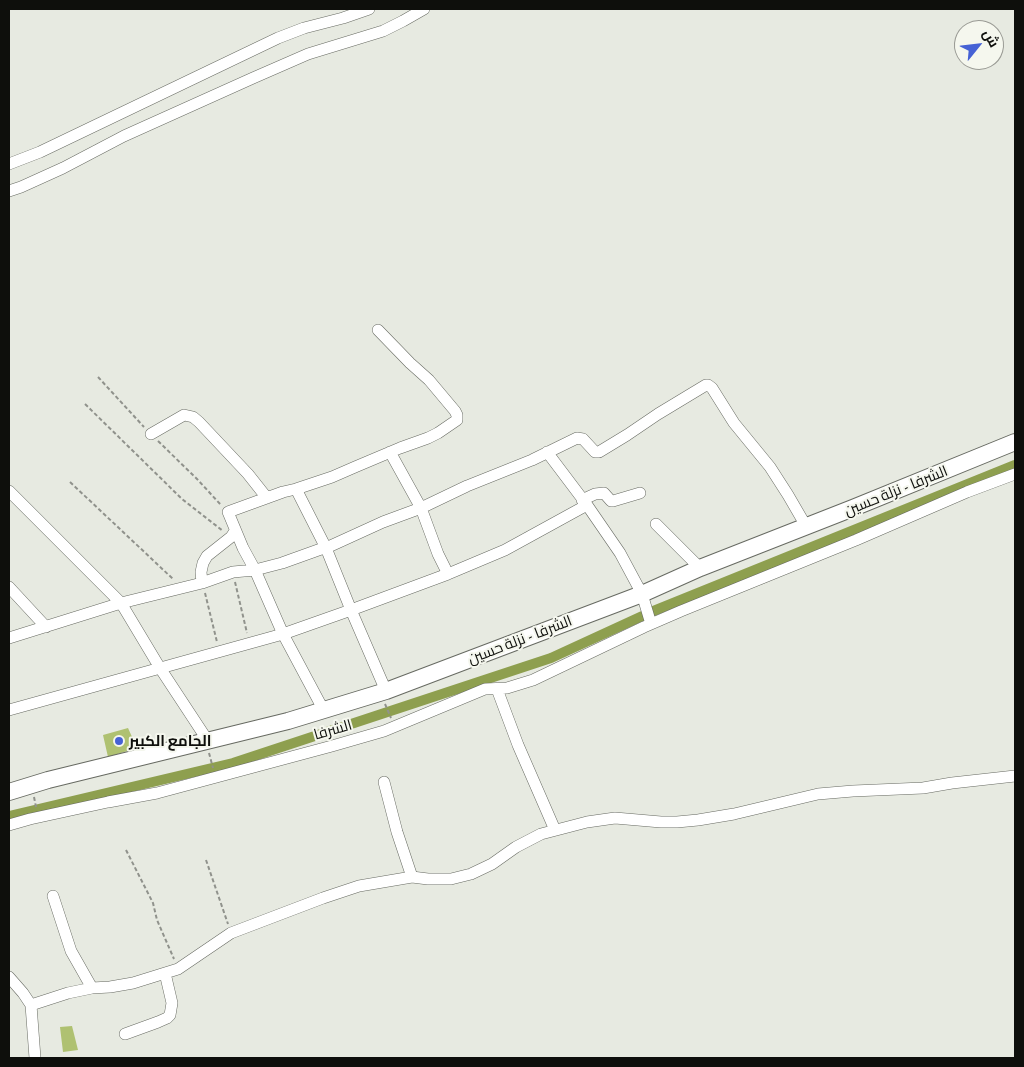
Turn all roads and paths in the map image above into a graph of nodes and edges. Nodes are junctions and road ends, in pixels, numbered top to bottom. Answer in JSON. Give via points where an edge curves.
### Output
{"nodes":[{"id":1,"x":369,"y":9,"type":"edge"},
{"id":2,"x":424,"y":9,"type":"edge"},
{"id":3,"x":9,"y":164,"type":"edge"},
{"id":4,"x":9,"y":191,"type":"edge"},
{"id":5,"x":378,"y":330,"type":"dead end"},
{"id":6,"x":98,"y":377,"type":"dead end"},
{"id":7,"x":85,"y":404,"type":"dead end"},
{"id":8,"x":151,"y":434,"type":"junction"},
{"id":9,"x":1015,"y":442,"type":"edge"},
{"id":10,"x":390,"y":452,"type":"junction"},
{"id":11,"x":548,"y":452,"type":"junction"},
{"id":12,"x":1015,"y":474,"type":"edge"},
{"id":13,"x":70,"y":482,"type":"dead end"},
{"id":14,"x":296,"y":489,"type":"junction"},
{"id":15,"x":9,"y":491,"type":"edge"},
{"id":16,"x":640,"y":493,"type":"dead end"},
{"id":17,"x":267,"y":498,"type":"junction"},
{"id":18,"x":585,"y":503,"type":"junction"},
{"id":19,"x":420,"y":508,"type":"junction"},
{"id":20,"x":228,"y":512,"type":"junction"},
{"id":21,"x":656,"y":524,"type":"dead end"},
{"id":22,"x":806,"y":526,"type":"junction"},
{"id":23,"x":233,"y":534,"type":"junction"},
{"id":24,"x":326,"y":548,"type":"junction"},
{"id":25,"x":700,"y":568,"type":"junction"},
{"id":26,"x":255,"y":570,"type":"junction"},
{"id":27,"x":233,"y":572,"type":"junction"},
{"id":28,"x":448,"y":574,"type":"junction"},
{"id":29,"x":202,"y":582,"type":"junction"},
{"id":30,"x":9,"y":587,"type":"edge"},
{"id":31,"x":182,"y":588,"type":"junction"},
{"id":32,"x":643,"y":600,"type":"junction"},
{"id":33,"x":121,"y":604,"type":"junction"},
{"id":34,"x":350,"y":610,"type":"junction"},
{"id":35,"x":650,"y":622,"type":"junction"},
{"id":36,"x":46,"y":627,"type":"junction"},
{"id":37,"x":283,"y":634,"type":"junction"},
{"id":38,"x":9,"y":638,"type":"edge"},
{"id":39,"x":249,"y":643,"type":"junction"},
{"id":40,"x":219,"y":652,"type":"junction"},
{"id":41,"x":160,"y":668,"type":"junction"},
{"id":42,"x":497,"y":689,"type":"junction"},
{"id":43,"x":386,"y":698,"type":"junction"},
{"id":44,"x":323,"y":709,"type":"junction"},
{"id":45,"x":9,"y":710,"type":"edge"},
{"id":46,"x":392,"y":722,"type":"dead end"},
{"id":47,"x":208,"y":741,"type":"junction"},
{"id":48,"x":211,"y":759,"type":"dead end"},
{"id":49,"x":215,"y":773,"type":"dead end"},
{"id":50,"x":1015,"y":776,"type":"edge"},
{"id":51,"x":384,"y":782,"type":"dead end"},
{"id":52,"x":9,"y":792,"type":"edge"},
{"id":53,"x":9,"y":825,"type":"edge"},
{"id":54,"x":555,"y":830,"type":"junction"},
{"id":55,"x":126,"y":850,"type":"dead end"},
{"id":56,"x":206,"y":860,"type":"dead end"},
{"id":57,"x":412,"y":877,"type":"junction"},
{"id":58,"x":53,"y":896,"type":"dead end"},
{"id":59,"x":231,"y":933,"type":"junction"},
{"id":60,"x":178,"y":969,"type":"junction"},
{"id":61,"x":165,"y":974,"type":"junction"},
{"id":62,"x":9,"y":976,"type":"edge"},
{"id":63,"x":92,"y":988,"type":"junction"},
{"id":64,"x":31,"y":1006,"type":"junction"},
{"id":65,"x":125,"y":1034,"type":"dead end"},
{"id":66,"x":35,"y":1058,"type":"edge"}],
"edges":[{"from":1,"to":3,"type":"street","via":[[278,38]]},
{"from":2,"to":4,"type":"street","via":[[383,30],[308,54],[253,78]]},
{"from":5,"to":10,"type":"street","via":[[429,380],[457,415],[457,420],[438,433]]},
{"from":6,"to":8,"type":"path"},
{"from":7,"to":23,"type":"path","via":[[182,499]]},
{"from":8,"to":17,"type":"street","via":[[184,415],[193,417]]},
{"from":8,"to":20,"type":"path"},
{"from":9,"to":22,"type":"street","name":"الشرفا - نزلة حسين"},
{"from":10,"to":14,"type":"street"},
{"from":10,"to":19,"type":"street"},
{"from":11,"to":18,"type":"street"},
{"from":11,"to":19,"type":"street"},
{"from":11,"to":22,"type":"street","via":[[580,438],[599,452],[708,385],[744,437],[770,467]]},
{"from":12,"to":35,"type":"street","name":"الشرفا"},
{"from":13,"to":31,"type":"path"},
{"from":14,"to":17,"type":"street"},
{"from":14,"to":24,"type":"street"},
{"from":15,"to":33,"type":"street"},
{"from":16,"to":18,"type":"street","via":[[613,502],[604,493],[595,494]]},
{"from":17,"to":20,"type":"street"},
{"from":18,"to":28,"type":"street","via":[[505,550]]},
{"from":18,"to":32,"type":"street","via":[[620,553]]},
{"from":19,"to":24,"type":"street"},
{"from":19,"to":28,"type":"street"},
{"from":20,"to":23,"type":"street"},
{"from":21,"to":25,"type":"street"},
{"from":22,"to":25,"type":"street","name":"الشرفا - نزلة حسين"},
{"from":23,"to":26,"type":"street"},
{"from":23,"to":29,"type":"street","via":[[207,556],[201,572]]},
{"from":24,"to":26,"type":"street"},
{"from":24,"to":34,"type":"street"},
{"from":25,"to":32,"type":"street","name":"الشرفا - نزلة حسين"},
{"from":26,"to":27,"type":"street"},
{"from":26,"to":37,"type":"street"},
{"from":27,"to":29,"type":"street"},
{"from":27,"to":39,"type":"path"},
{"from":28,"to":34,"type":"street"},
{"from":29,"to":31,"type":"street"},
{"from":29,"to":40,"type":"path"},
{"from":30,"to":36,"type":"street"},
{"from":31,"to":33,"type":"street"},
{"from":32,"to":35,"type":"street"},
{"from":32,"to":43,"type":"street","name":"الشرفا - نزلة حسين"},
{"from":33,"to":36,"type":"street"},
{"from":33,"to":41,"type":"street"},
{"from":34,"to":37,"type":"street"},
{"from":34,"to":43,"type":"street"},
{"from":35,"to":42,"type":"street","name":"الشرفا","via":[[532,680]]},
{"from":36,"to":38,"type":"street"},
{"from":37,"to":39,"type":"street"},
{"from":37,"to":44,"type":"street"},
{"from":39,"to":40,"type":"street"},
{"from":40,"to":41,"type":"street"},
{"from":41,"to":45,"type":"street"},
{"from":41,"to":47,"type":"street"},
{"from":42,"to":53,"type":"street","name":"الشرفا","via":[[478,692],[384,731],[332,746],[157,792]]},
{"from":42,"to":54,"type":"street"},
{"from":43,"to":44,"type":"street","name":"الشرفا - نزلة حسين"},
{"from":43,"to":46,"type":"path"},
{"from":44,"to":47,"type":"street","name":"الشرفا - نزلة حسين"},
{"from":47,"to":52,"type":"street","name":"الشرفا - نزلة حسين"},
{"from":48,"to":49,"type":"path"},
{"from":50,"to":54,"type":"street","via":[[923,788],[818,794],[704,820],[649,822],[615,818]]},
{"from":51,"to":57,"type":"street"},
{"from":54,"to":57,"type":"street","via":[[541,834],[471,874],[451,878]]},
{"from":55,"to":60,"type":"path","via":[[153,903]]},
{"from":56,"to":59,"type":"path"},
{"from":57,"to":59,"type":"street","via":[[359,886]]},
{"from":58,"to":63,"type":"street","via":[[71,951]]},
{"from":59,"to":60,"type":"street"},
{"from":60,"to":61,"type":"street"},
{"from":61,"to":63,"type":"street","via":[[133,983]]},
{"from":61,"to":65,"type":"street","via":[[172,1003],[170,1015]]},
{"from":62,"to":64,"type":"street"},
{"from":63,"to":64,"type":"street"},
{"from":64,"to":66,"type":"street"}]}
